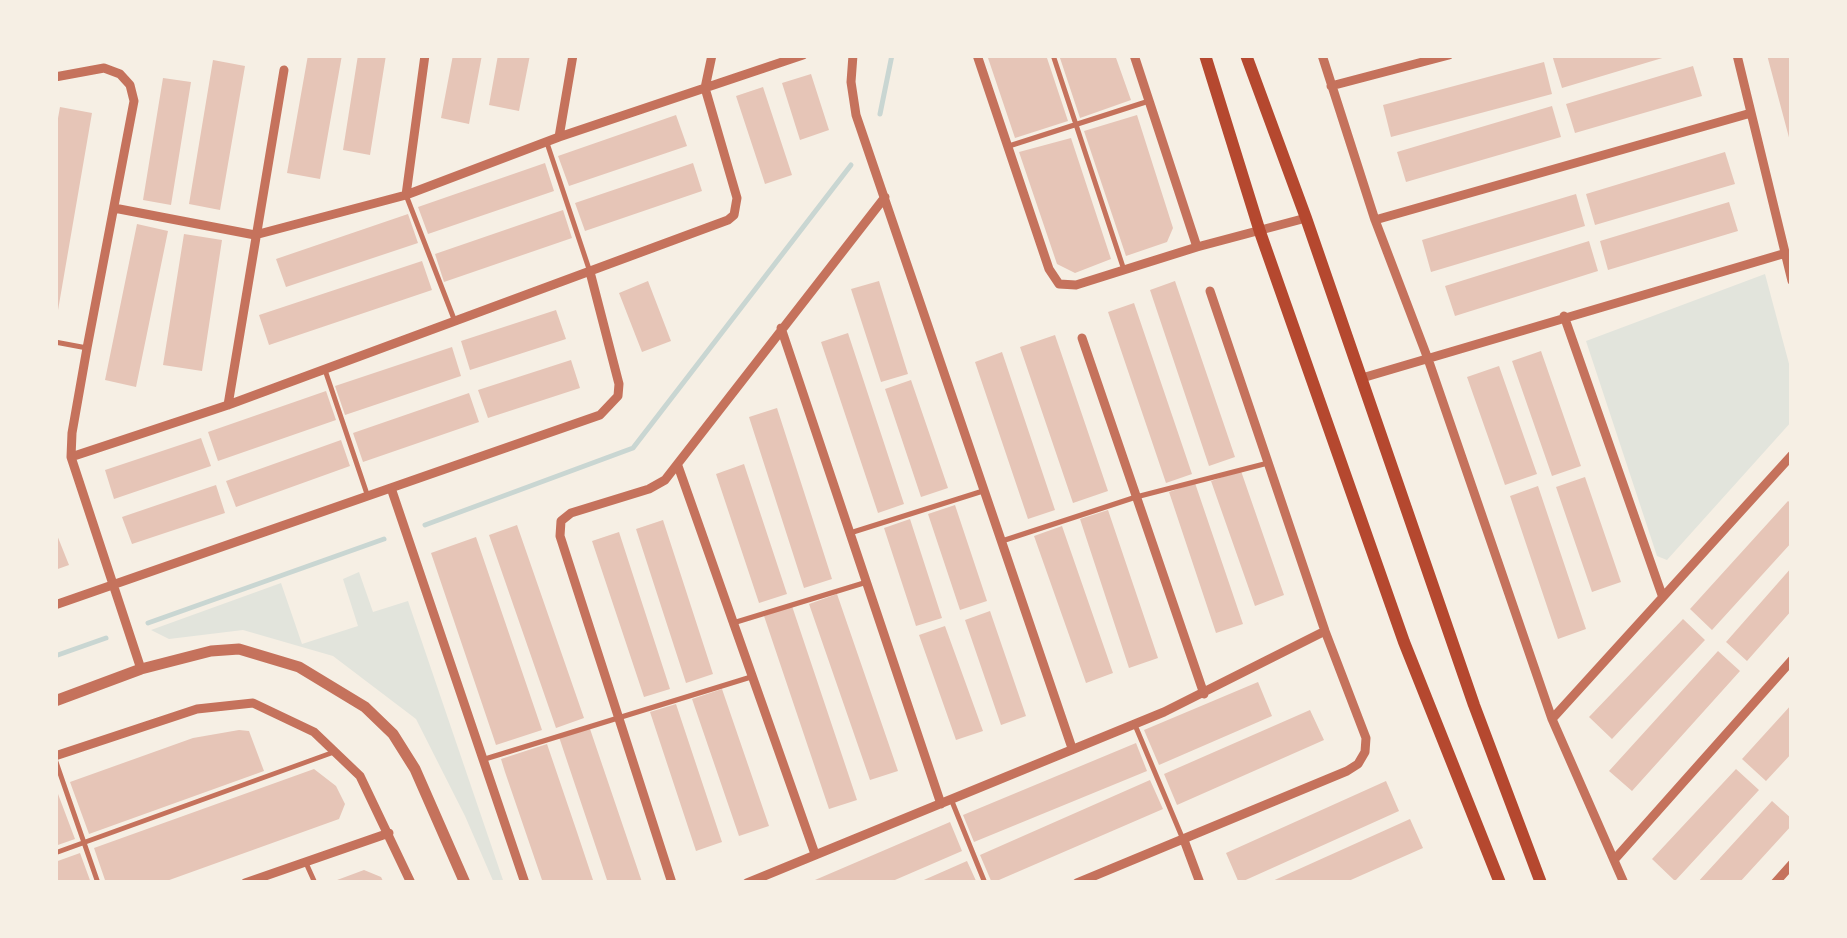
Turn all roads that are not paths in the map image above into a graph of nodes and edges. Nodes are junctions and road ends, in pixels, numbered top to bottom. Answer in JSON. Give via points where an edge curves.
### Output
{"nodes":[{"id":1,"x":425,"y":55,"type":"edge"},
{"id":2,"x":573,"y":55,"type":"edge"},
{"id":3,"x":712,"y":55,"type":"edge"},
{"id":4,"x":803,"y":55,"type":"edge"},
{"id":5,"x":853,"y":55,"type":"edge"},
{"id":6,"x":978,"y":55,"type":"edge"},
{"id":7,"x":1054,"y":55,"type":"edge"},
{"id":8,"x":1134,"y":55,"type":"edge"},
{"id":9,"x":1205,"y":55,"type":"edge"},
{"id":10,"x":1246,"y":55,"type":"edge"},
{"id":11,"x":1322,"y":55,"type":"edge"},
{"id":12,"x":1449,"y":55,"type":"edge"},
{"id":13,"x":1737,"y":55,"type":"edge"},
{"id":14,"x":284,"y":70,"type":"dead end"},
{"id":15,"x":55,"y":77,"type":"edge"},
{"id":16,"x":1332,"y":86,"type":"junction"},
{"id":17,"x":706,"y":88,"type":"junction"},
{"id":18,"x":1149,"y":101,"type":"junction"},
{"id":19,"x":1750,"y":112,"type":"junction"},
{"id":20,"x":1076,"y":124,"type":"junction"},
{"id":21,"x":559,"y":137,"type":"junction"},
{"id":22,"x":547,"y":142,"type":"junction"},
{"id":23,"x":1008,"y":146,"type":"junction"},
{"id":24,"x":406,"y":194,"type":"junction"},
{"id":25,"x":885,"y":197,"type":"junction"},
{"id":26,"x":114,"y":208,"type":"junction"},
{"id":27,"x":1306,"y":218,"type":"junction"},
{"id":28,"x":1375,"y":220,"type":"junction"},
{"id":29,"x":1260,"y":232,"type":"junction"},
{"id":30,"x":255,"y":234,"type":"junction"},
{"id":31,"x":1196,"y":246,"type":"junction"},
{"id":32,"x":1786,"y":253,"type":"junction"},
{"id":33,"x":1124,"y":270,"type":"junction"},
{"id":34,"x":590,"y":272,"type":"junction"},
{"id":35,"x":1792,"y":282,"type":"edge"},
{"id":36,"x":1210,"y":291,"type":"dead end"},
{"id":37,"x":1564,"y":316,"type":"junction"},
{"id":38,"x":455,"y":322,"type":"junction"},
{"id":39,"x":781,"y":328,"type":"junction"},
{"id":40,"x":1082,"y":338,"type":"dead end"},
{"id":41,"x":55,"y":342,"type":"edge"},
{"id":42,"x":86,"y":348,"type":"junction"},
{"id":43,"x":1428,"y":358,"type":"junction"},
{"id":44,"x":324,"y":370,"type":"junction"},
{"id":45,"x":1362,"y":378,"type":"junction"},
{"id":46,"x":228,"y":405,"type":"junction"},
{"id":47,"x":1792,"y":456,"type":"edge"},
{"id":48,"x":71,"y":458,"type":"junction"},
{"id":49,"x":1268,"y":463,"type":"junction"},
{"id":50,"x":678,"y":466,"type":"junction"},
{"id":51,"x":391,"y":488,"type":"junction"},
{"id":52,"x":983,"y":490,"type":"junction"},
{"id":53,"x":1136,"y":496,"type":"junction"},
{"id":54,"x":368,"y":497,"type":"junction"},
{"id":55,"x":850,"y":533,"type":"junction"},
{"id":56,"x":1001,"y":542,"type":"junction"},
{"id":57,"x":867,"y":582,"type":"junction"},
{"id":58,"x":111,"y":585,"type":"junction"},
{"id":59,"x":1662,"y":595,"type":"junction"},
{"id":60,"x":55,"y":605,"type":"edge"},
{"id":61,"x":733,"y":623,"type":"junction"},
{"id":62,"x":1325,"y":631,"type":"junction"},
{"id":63,"x":1792,"y":660,"type":"edge"},
{"id":64,"x":141,"y":670,"type":"junction"},
{"id":65,"x":750,"y":676,"type":"junction"},
{"id":66,"x":1204,"y":694,"type":"junction"},
{"id":67,"x":55,"y":702,"type":"edge"},
{"id":68,"x":618,"y":717,"type":"junction"},
{"id":69,"x":1552,"y":720,"type":"junction"},
{"id":70,"x":1136,"y":725,"type":"junction"},
{"id":71,"x":1072,"y":748,"type":"junction"},
{"id":72,"x":336,"y":751,"type":"junction"},
{"id":73,"x":55,"y":758,"type":"edge"},
{"id":74,"x":485,"y":759,"type":"junction"},
{"id":75,"x":946,"y":802,"type":"junction"},
{"id":76,"x":389,"y":833,"type":"junction"},
{"id":77,"x":1184,"y":840,"type":"junction"},
{"id":78,"x":84,"y":843,"type":"junction"},
{"id":79,"x":55,"y":854,"type":"edge"},
{"id":80,"x":815,"y":854,"type":"junction"},
{"id":81,"x":1614,"y":860,"type":"junction"},
{"id":82,"x":306,"y":862,"type":"junction"},
{"id":83,"x":1792,"y":864,"type":"edge"},
{"id":84,"x":763,"y":880,"type":"edge"},
{"id":85,"x":98,"y":883,"type":"edge"},
{"id":86,"x":246,"y":883,"type":"edge"},
{"id":87,"x":315,"y":883,"type":"edge"},
{"id":88,"x":411,"y":883,"type":"edge"},
{"id":89,"x":464,"y":883,"type":"edge"},
{"id":90,"x":525,"y":883,"type":"edge"},
{"id":91,"x":672,"y":883,"type":"edge"},
{"id":92,"x":747,"y":883,"type":"edge"},
{"id":93,"x":985,"y":883,"type":"edge"},
{"id":94,"x":1077,"y":883,"type":"edge"},
{"id":95,"x":1200,"y":883,"type":"edge"},
{"id":96,"x":1500,"y":883,"type":"edge"},
{"id":97,"x":1541,"y":883,"type":"edge"},
{"id":98,"x":1624,"y":883,"type":"edge"},
{"id":99,"x":1775,"y":883,"type":"edge"}],
"edges":[{"from":1,"to":24,"type":"street"},
{"from":2,"to":21,"type":"street"},
{"from":3,"to":17,"type":"street"},
{"from":4,"to":17,"type":"street"},
{"from":5,"to":25,"type":"street","via":[[856,115]]},
{"from":6,"to":23,"type":"street"},
{"from":7,"to":20,"type":"lane"},
{"from":8,"to":18,"type":"street"},
{"from":9,"to":29,"type":"main road"},
{"from":10,"to":27,"type":"main road"},
{"from":11,"to":16,"type":"street"},
{"from":12,"to":16,"type":"street"},
{"from":13,"to":19,"type":"street"},
{"from":14,"to":30,"type":"street"},
{"from":15,"to":26,"type":"street","via":[[104,68],[130,85],[134,100]]},
{"from":16,"to":28,"type":"street"},
{"from":17,"to":21,"type":"street"},
{"from":17,"to":34,"type":"street","via":[[737,198],[734,214]]},
{"from":18,"to":20,"type":"lane"},
{"from":18,"to":31,"type":"street"},
{"from":19,"to":28,"type":"street"},
{"from":19,"to":32,"type":"street"},
{"from":20,"to":23,"type":"lane"},
{"from":20,"to":33,"type":"lane"},
{"from":21,"to":22,"type":"street"},
{"from":22,"to":24,"type":"street"},
{"from":22,"to":34,"type":"lane"},
{"from":23,"to":33,"type":"street","via":[[1053,278],[1066,286]]},
{"from":24,"to":30,"type":"street"},
{"from":24,"to":38,"type":"lane"},
{"from":25,"to":39,"type":"street"},
{"from":25,"to":52,"type":"street"},
{"from":26,"to":30,"type":"street"},
{"from":26,"to":42,"type":"street"},
{"from":27,"to":29,"type":"street"},
{"from":27,"to":45,"type":"main road"},
{"from":28,"to":43,"type":"street"},
{"from":29,"to":31,"type":"street"},
{"from":29,"to":96,"type":"main road","via":[[1404,642]]},
{"from":30,"to":46,"type":"street"},
{"from":31,"to":33,"type":"street"},
{"from":32,"to":35,"type":"street"},
{"from":32,"to":37,"type":"street"},
{"from":34,"to":38,"type":"street"},
{"from":34,"to":51,"type":"street","via":[[617,370],[618,396],[611,407]]},
{"from":36,"to":49,"type":"street"},
{"from":37,"to":43,"type":"street"},
{"from":37,"to":59,"type":"street"},
{"from":38,"to":44,"type":"street"},
{"from":39,"to":50,"type":"street"},
{"from":39,"to":55,"type":"street"},
{"from":40,"to":53,"type":"street"},
{"from":41,"to":42,"type":"lane"},
{"from":42,"to":48,"type":"street"},
{"from":43,"to":45,"type":"street"},
{"from":43,"to":69,"type":"street"},
{"from":44,"to":46,"type":"street"},
{"from":44,"to":54,"type":"lane"},
{"from":45,"to":97,"type":"main road"},
{"from":46,"to":48,"type":"street"},
{"from":47,"to":59,"type":"street"},
{"from":48,"to":58,"type":"street"},
{"from":49,"to":53,"type":"lane"},
{"from":49,"to":62,"type":"street"},
{"from":50,"to":61,"type":"street"},
{"from":50,"to":68,"type":"street","via":[[648,488],[565,516],[559,527]]},
{"from":51,"to":54,"type":"street"},
{"from":51,"to":74,"type":"street"},
{"from":52,"to":55,"type":"lane"},
{"from":52,"to":56,"type":"street"},
{"from":53,"to":56,"type":"lane"},
{"from":53,"to":66,"type":"street"},
{"from":54,"to":58,"type":"street"},
{"from":55,"to":57,"type":"street"},
{"from":56,"to":71,"type":"street"},
{"from":57,"to":61,"type":"lane"},
{"from":57,"to":75,"type":"street"},
{"from":58,"to":60,"type":"street"},
{"from":58,"to":64,"type":"street"},
{"from":59,"to":69,"type":"street"},
{"from":61,"to":65,"type":"street"},
{"from":62,"to":66,"type":"street"},
{"from":62,"to":77,"type":"street","via":[[1366,738],[1358,764]]},
{"from":63,"to":81,"type":"street"},
{"from":64,"to":67,"type":"street"},
{"from":64,"to":89,"type":"street","via":[[239,649],[299,667],[365,707],[415,769]]},
{"from":65,"to":68,"type":"lane"},
{"from":65,"to":80,"type":"street"},
{"from":66,"to":70,"type":"street"},
{"from":68,"to":74,"type":"lane"},
{"from":68,"to":91,"type":"street"},
{"from":69,"to":81,"type":"street"},
{"from":70,"to":71,"type":"street"},
{"from":70,"to":77,"type":"lane"},
{"from":71,"to":75,"type":"street"},
{"from":72,"to":73,"type":"street","via":[[314,732],[253,703],[196,709]]},
{"from":72,"to":76,"type":"street","via":[[360,776]]},
{"from":72,"to":78,"type":"lane"},
{"from":73,"to":78,"type":"lane"},
{"from":74,"to":90,"type":"street"},
{"from":75,"to":80,"type":"street"},
{"from":75,"to":93,"type":"lane"},
{"from":76,"to":82,"type":"street"},
{"from":76,"to":88,"type":"street"},
{"from":77,"to":94,"type":"street"},
{"from":77,"to":95,"type":"street"},
{"from":78,"to":79,"type":"lane"},
{"from":78,"to":85,"type":"lane"},
{"from":80,"to":84,"type":"street"},
{"from":81,"to":98,"type":"street"},
{"from":82,"to":86,"type":"street"},
{"from":82,"to":87,"type":"lane"},
{"from":83,"to":99,"type":"street"},
{"from":84,"to":92,"type":"street"}]}
